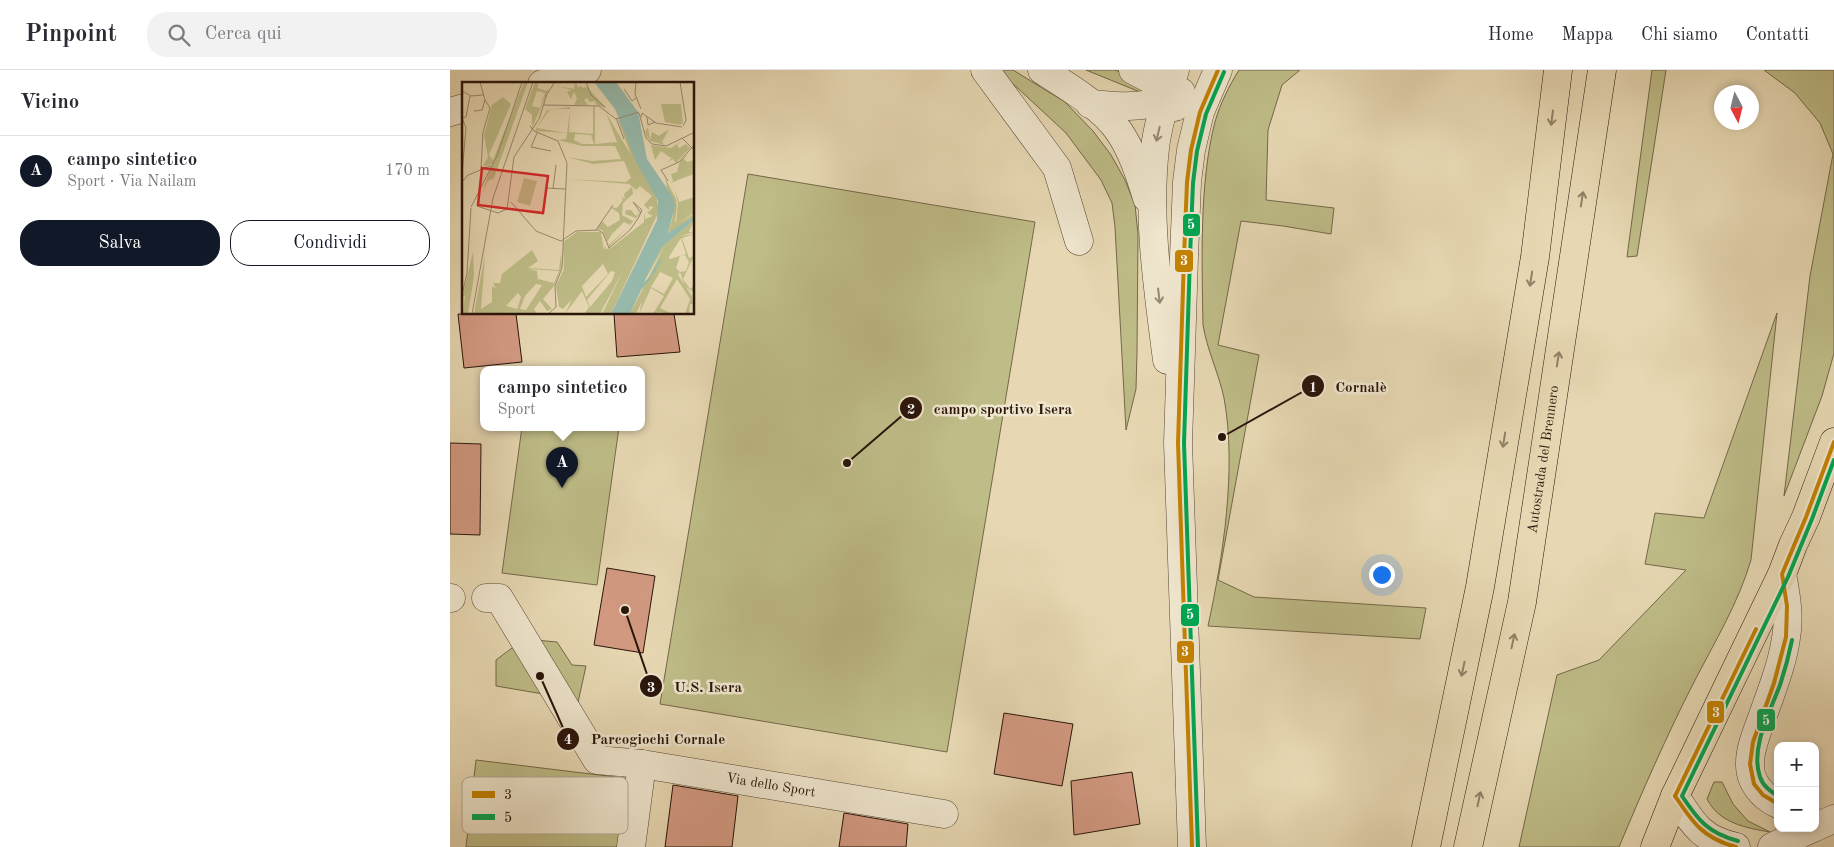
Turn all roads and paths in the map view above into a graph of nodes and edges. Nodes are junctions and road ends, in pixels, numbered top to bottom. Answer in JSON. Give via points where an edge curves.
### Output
{"nodes":[{"id":1,"x":587,"y":70,"type":"edge"},
{"id":2,"x":985,"y":70,"type":"edge"},
{"id":3,"x":1042,"y":70,"type":"edge"},
{"id":4,"x":1133,"y":70,"type":"edge"},
{"id":5,"x":1175,"y":70,"type":"edge"},
{"id":6,"x":1211,"y":70,"type":"edge"},
{"id":7,"x":1218,"y":70,"type":"edge"},
{"id":8,"x":1558,"y":70,"type":"edge"},
{"id":9,"x":1602,"y":70,"type":"edge"},
{"id":10,"x":548,"y":82,"type":"edge"},
{"id":11,"x":1167,"y":96,"type":"junction"},
{"id":12,"x":1090,"y":104,"type":"junction"},
{"id":13,"x":1191,"y":150,"type":"junction"},
{"id":14,"x":1152,"y":211,"type":"junction"},
{"id":15,"x":1079,"y":241,"type":"dead end"},
{"id":16,"x":1834,"y":442,"type":"edge"},
{"id":17,"x":1178,"y":444,"type":"junction"},
{"id":18,"x":1782,"y":574,"type":"junction"},
{"id":19,"x":486,"y":598,"type":"dead end"},
{"id":20,"x":642,"y":764,"type":"junction"},
{"id":21,"x":1675,"y":796,"type":"junction"},
{"id":22,"x":1774,"y":802,"type":"edge"},
{"id":23,"x":1819,"y":810,"type":"edge"},
{"id":24,"x":1834,"y":811,"type":"edge"},
{"id":25,"x":944,"y":814,"type":"dead end"},
{"id":26,"x":1834,"y":818,"type":"edge"},
{"id":27,"x":1819,"y":826,"type":"edge"},
{"id":28,"x":1805,"y":832,"type":"edge"},
{"id":29,"x":632,"y":847,"type":"edge"},
{"id":30,"x":1192,"y":847,"type":"edge"},
{"id":31,"x":1426,"y":847,"type":"edge"},
{"id":32,"x":1468,"y":847,"type":"edge"},
{"id":33,"x":1654,"y":847,"type":"edge"},
{"id":34,"x":1736,"y":847,"type":"edge"},
{"id":35,"x":1772,"y":847,"type":"edge"}],
"edges":[{"from":1,"to":10,"type":"street"},
{"from":2,"to":15,"type":"street","via":[[1057,168]]},
{"from":3,"to":12,"type":"street"},
{"from":4,"to":11,"type":"street","via":[[1154,81]]},
{"from":5,"to":11,"type":"street"},
{"from":6,"to":11,"type":"street","via":[[1188,90]]},
{"from":7,"to":13,"type":"street","via":[[1200,112]]},
{"from":8,"to":31,"type":"main road","one_way":true,"via":[[1535,257],[1480,587]]},
{"from":32,"to":9,"type":"main road","name":"Autostrada del Brennero","one_way":true,"via":[[1522,602]]},
{"from":11,"to":12,"type":"street","via":[[1157,102],[1135,106]]},
{"from":11,"to":13,"type":"street","via":[[1183,120]]},
{"from":11,"to":14,"type":"street","one_way":true,"via":[[1155,146]]},
{"from":12,"to":14,"type":"street","via":[[1118,130],[1130,152]]},
{"from":13,"to":17,"type":"street"},
{"from":14,"to":17,"type":"street","one_way":true,"via":[[1153,248]]},
{"from":16,"to":18,"type":"main road"},
{"from":17,"to":30,"type":"street"},
{"from":18,"to":21,"type":"main road"},
{"from":18,"to":22,"type":"street","via":[[1787,606],[1786,637],[1753,742],[1750,764],[1754,784]]},
{"from":19,"to":20,"type":"street","name":"Via dello Sport","via":[[499,598],[597,760]]},
{"from":20,"to":25,"type":"street","name":"Via dello Sport"},
{"from":20,"to":29,"type":"street"},
{"from":21,"to":33,"type":"main road"},
{"from":21,"to":34,"type":"street","via":[[1694,825],[1712,840]]},
{"from":23,"to":24,"type":"street"},
{"from":26,"to":27,"type":"street"},
{"from":28,"to":35,"type":"street"}]}
